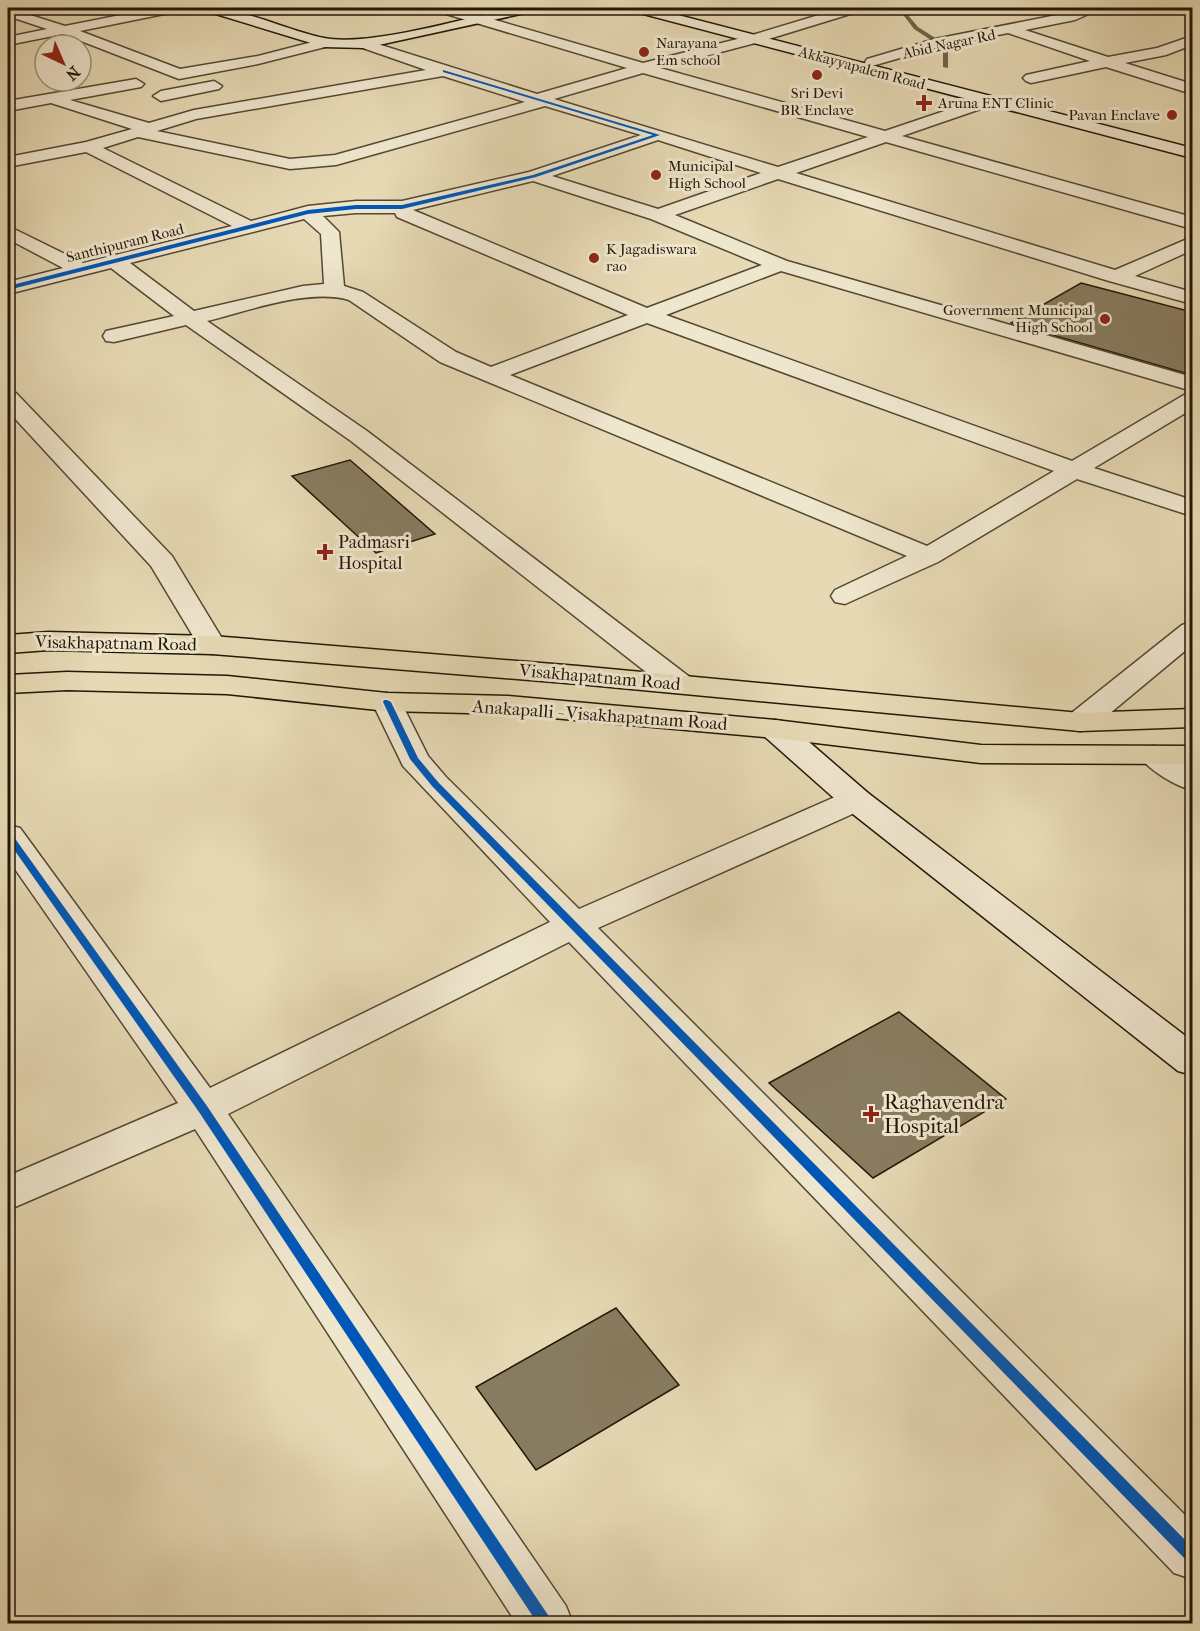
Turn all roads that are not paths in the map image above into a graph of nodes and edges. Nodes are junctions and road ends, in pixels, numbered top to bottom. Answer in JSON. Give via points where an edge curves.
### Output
{"nodes":[{"id":1,"x":174,"y":8,"type":"edge"},
{"id":2,"x":211,"y":8,"type":"edge"},
{"id":3,"x":441,"y":8,"type":"edge"},
{"id":4,"x":530,"y":8,"type":"edge"},
{"id":5,"x":637,"y":8,"type":"edge"},
{"id":6,"x":666,"y":8,"type":"edge"},
{"id":7,"x":846,"y":8,"type":"edge"},
{"id":8,"x":1095,"y":8,"type":"edge"},
{"id":9,"x":1180,"y":8,"type":"edge"},
{"id":10,"x":1192,"y":10,"type":"edge"},
{"id":11,"x":8,"y":12,"type":"edge"},
{"id":12,"x":461,"y":13,"type":"junction"},
{"id":13,"x":485,"y":13,"type":"edge"},
{"id":14,"x":64,"y":30,"type":"junction"},
{"id":15,"x":1012,"y":30,"type":"junction"},
{"id":16,"x":759,"y":37,"type":"junction"},
{"id":17,"x":1192,"y":40,"type":"edge"},
{"id":18,"x":8,"y":41,"type":"edge"},
{"id":19,"x":324,"y":43,"type":"junction"},
{"id":20,"x":365,"y":44,"type":"junction"},
{"id":21,"x":872,"y":62,"type":"junction"},
{"id":22,"x":1107,"y":62,"type":"junction"},
{"id":23,"x":643,"y":68,"type":"junction"},
{"id":24,"x":444,"y":72,"type":"junction"},
{"id":25,"x":179,"y":74,"type":"junction"},
{"id":26,"x":1031,"y":78,"type":"dead end"},
{"id":27,"x":229,"y":83,"type":"dead end"},
{"id":28,"x":136,"y":84,"type":"junction"},
{"id":29,"x":1192,"y":89,"type":"edge"},
{"id":30,"x":161,"y":96,"type":"junction"},
{"id":31,"x":49,"y":99,"type":"junction"},
{"id":32,"x":537,"y":101,"type":"junction"},
{"id":33,"x":989,"y":101,"type":"junction"},
{"id":34,"x":8,"y":106,"type":"edge"},
{"id":35,"x":194,"y":115,"type":"junction"},
{"id":36,"x":144,"y":131,"type":"junction"},
{"id":37,"x":658,"y":135,"type":"junction"},
{"id":38,"x":883,"y":136,"type":"junction"},
{"id":39,"x":1192,"y":144,"type":"edge"},
{"id":40,"x":88,"y":147,"type":"junction"},
{"id":41,"x":1192,"y":153,"type":"edge"},
{"id":42,"x":8,"y":162,"type":"edge"},
{"id":43,"x":778,"y":173,"type":"junction"},
{"id":44,"x":534,"y":176,"type":"junction"},
{"id":45,"x":402,"y":207,"type":"junction"},
{"id":46,"x":308,"y":212,"type":"junction"},
{"id":47,"x":658,"y":215,"type":"junction"},
{"id":48,"x":1192,"y":223,"type":"edge"},
{"id":49,"x":249,"y":227,"type":"junction"},
{"id":50,"x":8,"y":232,"type":"edge"},
{"id":51,"x":1192,"y":243,"type":"edge"},
{"id":52,"x":115,"y":261,"type":"junction"},
{"id":53,"x":780,"y":264,"type":"junction"},
{"id":54,"x":80,"y":269,"type":"junction"},
{"id":55,"x":1116,"y":277,"type":"junction"},
{"id":56,"x":8,"y":288,"type":"edge"},
{"id":57,"x":334,"y":289,"type":"junction"},
{"id":58,"x":1192,"y":298,"type":"edge"},
{"id":59,"x":643,"y":314,"type":"junction"},
{"id":60,"x":191,"y":319,"type":"junction"},
{"id":61,"x":114,"y":336,"type":"dead end"},
{"id":62,"x":489,"y":375,"type":"junction"},
{"id":63,"x":1192,"y":384,"type":"edge"},
{"id":64,"x":8,"y":398,"type":"edge"},
{"id":65,"x":1192,"y":400,"type":"edge"},
{"id":66,"x":33,"y":425,"type":"junction"},
{"id":67,"x":8,"y":431,"type":"edge"},
{"id":68,"x":1074,"y":470,"type":"junction"},
{"id":69,"x":1192,"y":508,"type":"edge"},
{"id":70,"x":929,"y":556,"type":"junction"},
{"id":71,"x":845,"y":596,"type":"dead end"},
{"id":72,"x":1192,"y":631,"type":"edge"},
{"id":73,"x":8,"y":644,"type":"edge"},
{"id":74,"x":212,"y":645,"type":"junction"},
{"id":75,"x":8,"y":684,"type":"edge"},
{"id":76,"x":680,"y":684,"type":"junction"},
{"id":77,"x":387,"y":702,"type":"junction"},
{"id":78,"x":1192,"y":718,"type":"edge"},
{"id":79,"x":1080,"y":722,"type":"junction"},
{"id":80,"x":775,"y":729,"type":"junction"},
{"id":81,"x":1154,"y":755,"type":"junction"},
{"id":82,"x":1192,"y":755,"type":"edge"},
{"id":83,"x":1192,"y":780,"type":"edge"},
{"id":84,"x":856,"y":800,"type":"junction"},
{"id":85,"x":8,"y":835,"type":"edge"},
{"id":86,"x":572,"y":926,"type":"junction"},
{"id":87,"x":1192,"y":1061,"type":"edge"},
{"id":88,"x":203,"y":1109,"type":"junction"},
{"id":89,"x":8,"y":1194,"type":"edge"},
{"id":90,"x":1192,"y":1556,"type":"edge"},
{"id":91,"x":547,"y":1623,"type":"edge"}],
"edges":[{"from":1,"to":14,"type":"street"},
{"from":2,"to":19,"type":"street"},
{"from":3,"to":12,"type":"street"},
{"from":4,"to":13,"type":"street"},
{"from":5,"to":16,"type":"street","name":"Akkayyapalem Road"},
{"from":6,"to":16,"type":"street","name":"Akkayyapalem Road"},
{"from":7,"to":16,"type":"street"},
{"from":8,"to":15,"type":"street","name":"Abid Nagar Rd"},
{"from":9,"to":10,"type":"street"},
{"from":11,"to":14,"type":"street"},
{"from":12,"to":13,"type":"street"},
{"from":12,"to":19,"type":"street"},
{"from":13,"to":20,"type":"street"},
{"from":13,"to":23,"type":"street"},
{"from":14,"to":18,"type":"street"},
{"from":14,"to":25,"type":"street"},
{"from":15,"to":21,"type":"street","name":"Abid Nagar Rd","via":[[940,43]]},
{"from":15,"to":22,"type":"street"},
{"from":16,"to":21,"type":"street"},
{"from":16,"to":23,"type":"street"},
{"from":16,"to":33,"type":"street","name":"Akkayyapalem Road"},
{"from":17,"to":22,"type":"street","via":[[1161,52]]},
{"from":19,"to":20,"type":"street","via":[[343,51]]},
{"from":19,"to":25,"type":"street"},
{"from":20,"to":24,"type":"street"},
{"from":21,"to":39,"type":"street"},
{"from":22,"to":26,"type":"street"},
{"from":22,"to":29,"type":"street"},
{"from":23,"to":32,"type":"street"},
{"from":23,"to":38,"type":"street"},
{"from":24,"to":32,"type":"street"},
{"from":24,"to":35,"type":"street"},
{"from":25,"to":28,"type":"street"},
{"from":27,"to":30,"type":"street"},
{"from":28,"to":30,"type":"street"},
{"from":28,"to":31,"type":"street"},
{"from":30,"to":35,"type":"street"},
{"from":31,"to":34,"type":"street"},
{"from":31,"to":36,"type":"street"},
{"from":32,"to":36,"type":"street","via":[[311,165],[290,164]]},
{"from":32,"to":37,"type":"street"},
{"from":33,"to":38,"type":"street"},
{"from":33,"to":41,"type":"street","name":"Akkayyapalem Road"},
{"from":35,"to":36,"type":"street"},
{"from":36,"to":40,"type":"street"},
{"from":37,"to":43,"type":"street"},
{"from":37,"to":44,"type":"street","name":"Santhipuram Road"},
{"from":38,"to":43,"type":"street"},
{"from":38,"to":48,"type":"street"},
{"from":40,"to":42,"type":"street"},
{"from":40,"to":49,"type":"street"},
{"from":43,"to":47,"type":"street"},
{"from":43,"to":55,"type":"street"},
{"from":44,"to":45,"type":"street","name":"Santhipuram Road"},
{"from":44,"to":47,"type":"street"},
{"from":45,"to":46,"type":"street","name":"Santhipuram Road"},
{"from":45,"to":59,"type":"street","via":[[404,213]]},
{"from":46,"to":49,"type":"street","name":"Santhipuram Road"},
{"from":46,"to":57,"type":"street","via":[[330,232]]},
{"from":47,"to":53,"type":"street"},
{"from":49,"to":52,"type":"street","name":"Santhipuram Road"},
{"from":50,"to":54,"type":"street"},
{"from":51,"to":55,"type":"street"},
{"from":52,"to":54,"type":"street","name":"Santhipuram Road"},
{"from":52,"to":60,"type":"street"},
{"from":53,"to":59,"type":"street"},
{"from":53,"to":63,"type":"street"},
{"from":54,"to":56,"type":"street","name":"Santhipuram Road"},
{"from":55,"to":58,"type":"street"},
{"from":57,"to":60,"type":"street","via":[[303,292]]},
{"from":57,"to":62,"type":"street","via":[[356,296],[448,357]]},
{"from":59,"to":62,"type":"street"},
{"from":59,"to":68,"type":"street"},
{"from":60,"to":61,"type":"street"},
{"from":60,"to":76,"type":"street","via":[[359,436]]},
{"from":62,"to":70,"type":"street"},
{"from":64,"to":66,"type":"street"},
{"from":65,"to":68,"type":"street"},
{"from":66,"to":67,"type":"street"},
{"from":66,"to":74,"type":"street","via":[[162,562]]},
{"from":68,"to":69,"type":"street"},
{"from":68,"to":70,"type":"street"},
{"from":70,"to":71,"type":"street"},
{"from":72,"to":79,"type":"street"},
{"from":73,"to":74,"type":"main road","name":"Visakhapatnam Road","via":[[49,641]]},
{"from":74,"to":76,"type":"main road","name":"Visakhapatnam Road"},
{"from":75,"to":77,"type":"main road","name":"Anakapalli - Visakhapatnam Road","via":[[227,684]]},
{"from":76,"to":79,"type":"main road","name":"Visakhapatnam Road"},
{"from":77,"to":80,"type":"main road","name":"Anakapalli - Visakhapatnam Road","via":[[508,705]]},
{"from":77,"to":86,"type":"street","via":[[414,759]]},
{"from":78,"to":79,"type":"main road","name":"Visakhapatnam Road"},
{"from":80,"to":81,"type":"main road","name":"Anakapalli - Visakhapatnam Road","via":[[981,754]]},
{"from":80,"to":84,"type":"street"},
{"from":81,"to":82,"type":"main road","name":"Anakapalli - Visakhapatnam Road"},
{"from":81,"to":83,"type":"street"},
{"from":84,"to":86,"type":"street"},
{"from":84,"to":87,"type":"street"},
{"from":85,"to":88,"type":"street"},
{"from":86,"to":88,"type":"street"},
{"from":86,"to":90,"type":"street"},
{"from":88,"to":89,"type":"street"},
{"from":88,"to":91,"type":"street"}]}
